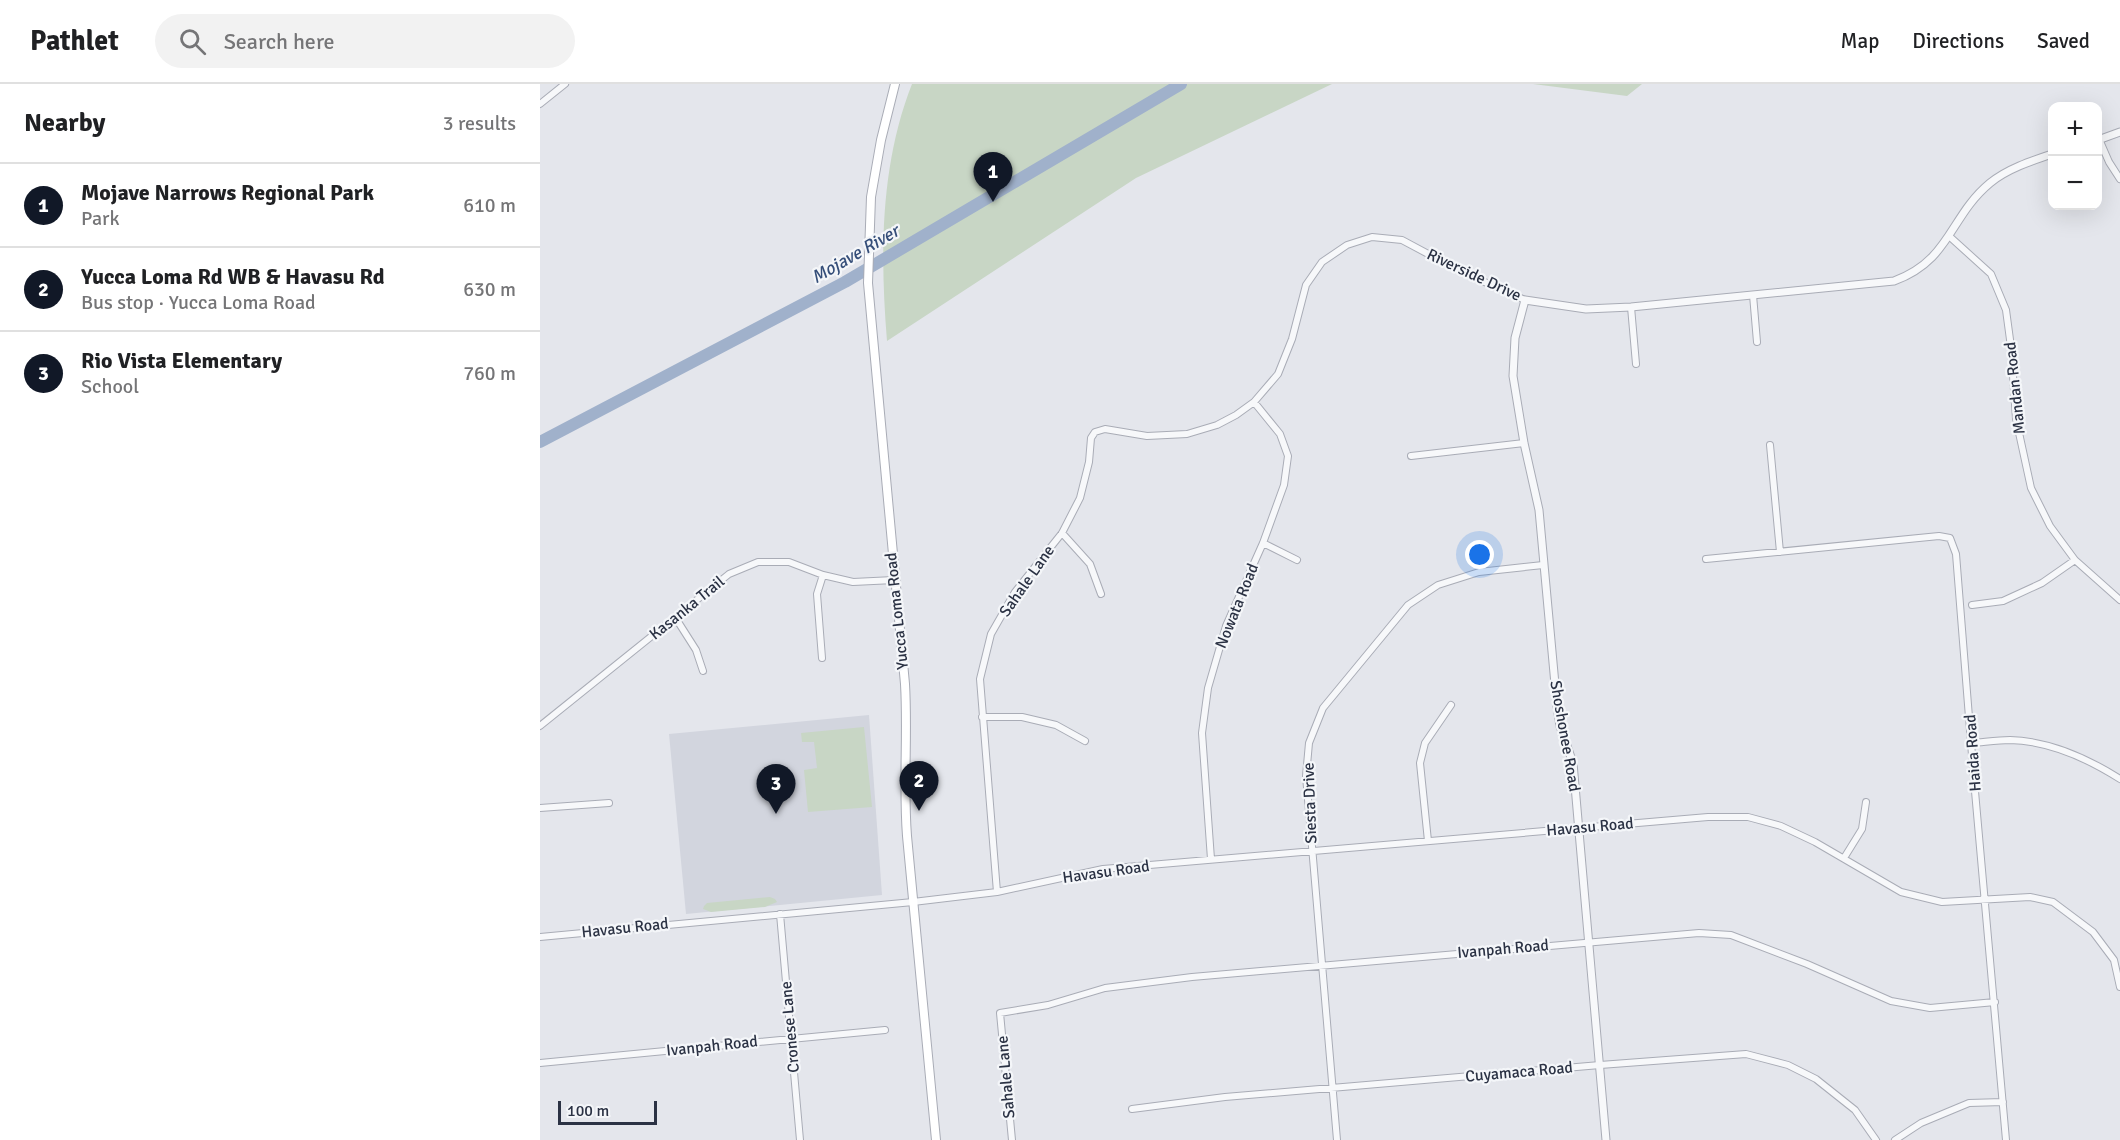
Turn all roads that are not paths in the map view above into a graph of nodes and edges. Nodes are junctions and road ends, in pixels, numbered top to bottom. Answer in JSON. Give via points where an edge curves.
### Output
{"nodes":[{"id":1,"x":565,"y":84,"type":"edge"},
{"id":2,"x":895,"y":84,"type":"edge"},
{"id":3,"x":540,"y":105,"type":"edge"},
{"id":4,"x":2120,"y":132,"type":"edge"},
{"id":5,"x":2102,"y":138,"type":"edge"},
{"id":6,"x":2102,"y":147,"type":"edge"},
{"id":7,"x":2048,"y":156,"type":"edge"},
{"id":8,"x":2120,"y":179,"type":"edge"},
{"id":9,"x":1949,"y":236,"type":"junction"},
{"id":10,"x":1753,"y":295,"type":"junction"},
{"id":11,"x":1525,"y":300,"type":"junction"},
{"id":12,"x":1631,"y":307,"type":"junction"},
{"id":13,"x":1757,"y":342,"type":"dead end"},
{"id":14,"x":1636,"y":364,"type":"dead end"},
{"id":15,"x":1254,"y":402,"type":"junction"},
{"id":16,"x":1095,"y":432,"type":"joint"},
{"id":17,"x":1524,"y":443,"type":"junction"},
{"id":18,"x":1770,"y":445,"type":"dead end"},
{"id":19,"x":1411,"y":456,"type":"dead end"},
{"id":20,"x":1062,"y":532,"type":"junction"},
{"id":21,"x":1263,"y":543,"type":"junction"},
{"id":22,"x":1780,"y":552,"type":"junction"},
{"id":23,"x":1706,"y":559,"type":"dead end"},
{"id":24,"x":1297,"y":560,"type":"dead end"},
{"id":25,"x":2075,"y":560,"type":"junction"},
{"id":26,"x":1543,"y":565,"type":"junction"},
{"id":27,"x":823,"y":575,"type":"junction"},
{"id":28,"x":894,"y":580,"type":"junction"},
{"id":29,"x":1101,"y":594,"type":"dead end"},
{"id":30,"x":2120,"y":600,"type":"edge"},
{"id":31,"x":1972,"y":605,"type":"dead end"},
{"id":32,"x":675,"y":617,"type":"junction"},
{"id":33,"x":822,"y":658,"type":"dead end"},
{"id":34,"x":703,"y":671,"type":"dead end"},
{"id":35,"x":1451,"y":705,"type":"dead end"},
{"id":36,"x":982,"y":717,"type":"junction"},
{"id":37,"x":540,"y":726,"type":"edge"},
{"id":38,"x":1085,"y":741,"type":"dead end"},
{"id":39,"x":1972,"y":743,"type":"junction"},
{"id":40,"x":2120,"y":779,"type":"edge"},
{"id":41,"x":1866,"y":802,"type":"dead end"},
{"id":42,"x":609,"y":803,"type":"dead end"},
{"id":43,"x":540,"y":807,"type":"edge"},
{"id":44,"x":1580,"y":828,"type":"junction"},
{"id":45,"x":1428,"y":841,"type":"junction"},
{"id":46,"x":1312,"y":852,"type":"junction"},
{"id":47,"x":1844,"y":858,"type":"junction"},
{"id":48,"x":1211,"y":860,"type":"junction"},
{"id":49,"x":997,"y":892,"type":"junction"},
{"id":50,"x":1985,"y":898,"type":"junction"},
{"id":51,"x":913,"y":902,"type":"junction"},
{"id":52,"x":780,"y":914,"type":"junction"},
{"id":53,"x":540,"y":937,"type":"edge"},
{"id":54,"x":1589,"y":941,"type":"junction"},
{"id":55,"x":1323,"y":965,"type":"junction"},
{"id":56,"x":2120,"y":987,"type":"edge"},
{"id":57,"x":1995,"y":1002,"type":"junction"},
{"id":58,"x":1000,"y":1013,"type":"joint"},
{"id":59,"x":885,"y":1030,"type":"dead end"},
{"id":60,"x":791,"y":1038,"type":"junction"},
{"id":61,"x":540,"y":1063,"type":"edge"},
{"id":62,"x":1600,"y":1065,"type":"junction"},
{"id":63,"x":1333,"y":1089,"type":"junction"},
{"id":64,"x":2003,"y":1101,"type":"junction"},
{"id":65,"x":1132,"y":1109,"type":"dead end"},
{"id":66,"x":800,"y":1140,"type":"edge"},
{"id":67,"x":936,"y":1140,"type":"edge"},
{"id":68,"x":1012,"y":1140,"type":"edge"},
{"id":69,"x":1337,"y":1140,"type":"edge"},
{"id":70,"x":1606,"y":1140,"type":"edge"},
{"id":71,"x":1876,"y":1140,"type":"edge"},
{"id":72,"x":1895,"y":1140,"type":"edge"},
{"id":73,"x":2006,"y":1140,"type":"edge"}],
"edges":[{"from":1,"to":3,"type":"street"},
{"from":2,"to":28,"type":"main road","name":"Yucca Loma Road","via":[[875,172],[868,252],[870,316]]},
{"from":4,"to":5,"type":"street"},
{"from":6,"to":8,"type":"street"},
{"from":7,"to":9,"type":"street","name":"Riverside Drive","via":[[1990,183]]},
{"from":9,"to":10,"type":"street","name":"Riverside Drive","via":[[1922,267],[1894,281]]},
{"from":9,"to":25,"type":"street","name":"Mandan Road","via":[[1991,273],[2006,310],[2016,419],[2031,488],[2050,526]]},
{"from":10,"to":12,"type":"street","name":"Riverside Drive"},
{"from":10,"to":13,"type":"street"},
{"from":11,"to":12,"type":"street","name":"Riverside Drive","via":[[1586,309]]},
{"from":11,"to":15,"type":"street","name":"Riverside Drive","via":[[1402,240],[1372,237],[1347,244],[1323,262],[1306,285],[1278,374]]},
{"from":11,"to":17,"type":"street","name":"Shoshonee Road","via":[[1515,338],[1514,376]]},
{"from":12,"to":14,"type":"street"},
{"from":15,"to":16,"type":"street","name":"Riverside Drive","via":[[1217,425],[1187,434],[1147,436],[1105,429]]},
{"from":15,"to":21,"type":"street","name":"Nowata Road","via":[[1280,434],[1288,456],[1284,485]]},
{"from":16,"to":20,"type":"street","name":"Sahale Lane","via":[[1085,483]]},
{"from":17,"to":19,"type":"street"},
{"from":17,"to":26,"type":"street","name":"Shoshonee Road","via":[[1539,510]]},
{"from":18,"to":22,"type":"street"},
{"from":20,"to":29,"type":"street","via":[[1090,564]]},
{"from":20,"to":36,"type":"street","name":"Sahale Lane","via":[[1015,592],[991,634],[980,679]]},
{"from":21,"to":24,"type":"street"},
{"from":21,"to":48,"type":"street","name":"Nowata Road","via":[[1226,626],[1208,688],[1202,733]]},
{"from":22,"to":23,"type":"street","name":"Haida Road"},
{"from":22,"to":39,"type":"street","name":"Haida Road","via":[[1950,538],[1956,554]]},
{"from":25,"to":30,"type":"street","name":"Mandan Road"},
{"from":25,"to":31,"type":"street","via":[[2042,583],[2002,601]]},
{"from":26,"to":44,"type":"street","name":"Shoshonee Road","via":[[1557,706],[1573,763]]},
{"from":26,"to":46,"type":"street","name":"Siesta Drive","via":[[1479,572],[1438,585],[1408,605],[1348,676],[1323,708],[1309,743],[1306,777]]},
{"from":27,"to":28,"type":"street","name":"Kasanka Trail","via":[[853,582]]},
{"from":27,"to":32,"type":"street","name":"Kasanka Trail","via":[[789,562],[758,562],[729,574]]},
{"from":27,"to":33,"type":"street","via":[[817,594]]},
{"from":28,"to":51,"type":"main road","name":"Yucca Loma Road","via":[[907,714],[904,792]]},
{"from":32,"to":34,"type":"street","via":[[696,650]]},
{"from":32,"to":37,"type":"street","name":"Kasanka Trail"},
{"from":35,"to":45,"type":"street","via":[[1425,743],[1420,764]]},
{"from":36,"to":38,"type":"street","via":[[1022,717],[1056,725]]},
{"from":36,"to":49,"type":"street","name":"Sahale Lane"},
{"from":39,"to":40,"type":"street","via":[[2011,740],[2041,744],[2094,763]]},
{"from":39,"to":50,"type":"street","name":"Haida Road"},
{"from":41,"to":47,"type":"street","via":[[1862,828]]},
{"from":42,"to":43,"type":"street"},
{"from":44,"to":45,"type":"street","name":"Havasu Road"},
{"from":44,"to":47,"type":"street","name":"Havasu Road","via":[[1748,817],[1781,826]]},
{"from":44,"to":54,"type":"street","name":"Shoshonee Road"},
{"from":45,"to":46,"type":"street","name":"Havasu Road"},
{"from":46,"to":48,"type":"street","name":"Havasu Road"},
{"from":46,"to":55,"type":"street","name":"Siesta Drive"},
{"from":47,"to":50,"type":"street","name":"Havasu Road","via":[[1901,892],[1942,902]]},
{"from":48,"to":49,"type":"street","name":"Havasu Road","via":[[1102,869]]},
{"from":49,"to":51,"type":"street","name":"Havasu Road"},
{"from":50,"to":56,"type":"street","name":"Havasu Road","via":[[2030,897],[2053,902],[2093,932],[2114,960]]},
{"from":50,"to":57,"type":"street","name":"Haida Road"},
{"from":51,"to":52,"type":"street","name":"Havasu Road"},
{"from":51,"to":67,"type":"main road","name":"Yucca Loma Road"},
{"from":52,"to":53,"type":"street","name":"Havasu Road"},
{"from":52,"to":60,"type":"street","name":"Cronese Lane"},
{"from":54,"to":55,"type":"street","name":"Ivanpah Road"},
{"from":54,"to":57,"type":"street","name":"Ivanpah Road","via":[[1699,933],[1731,935],[1891,1001],[1930,1008]]},
{"from":54,"to":62,"type":"street","name":"Shoshonee Road"},
{"from":55,"to":58,"type":"street","name":"Ivanpah Road","via":[[1105,988],[1048,1005]]},
{"from":55,"to":63,"type":"street","name":"Siesta Drive"},
{"from":57,"to":64,"type":"street","name":"Haida Road"},
{"from":58,"to":68,"type":"street","name":"Sahale Lane"},
{"from":59,"to":60,"type":"street","name":"Ivanpah Road"},
{"from":60,"to":61,"type":"street","name":"Ivanpah Road"},
{"from":60,"to":66,"type":"street","name":"Cronese Lane"},
{"from":62,"to":63,"type":"street","name":"Cuyamaca Road"},
{"from":62,"to":70,"type":"street","name":"Shoshonee Road"},
{"from":62,"to":71,"type":"street","name":"Cuyamaca Road","via":[[1746,1054],[1788,1065],[1816,1079],[1855,1110]]},
{"from":63,"to":65,"type":"street","name":"Cuyamaca Road"},
{"from":63,"to":69,"type":"street","name":"Siesta Drive"},
{"from":64,"to":72,"type":"street","via":[[1969,1103],[1921,1123]]},
{"from":64,"to":73,"type":"street","name":"Haida Road"}]}
